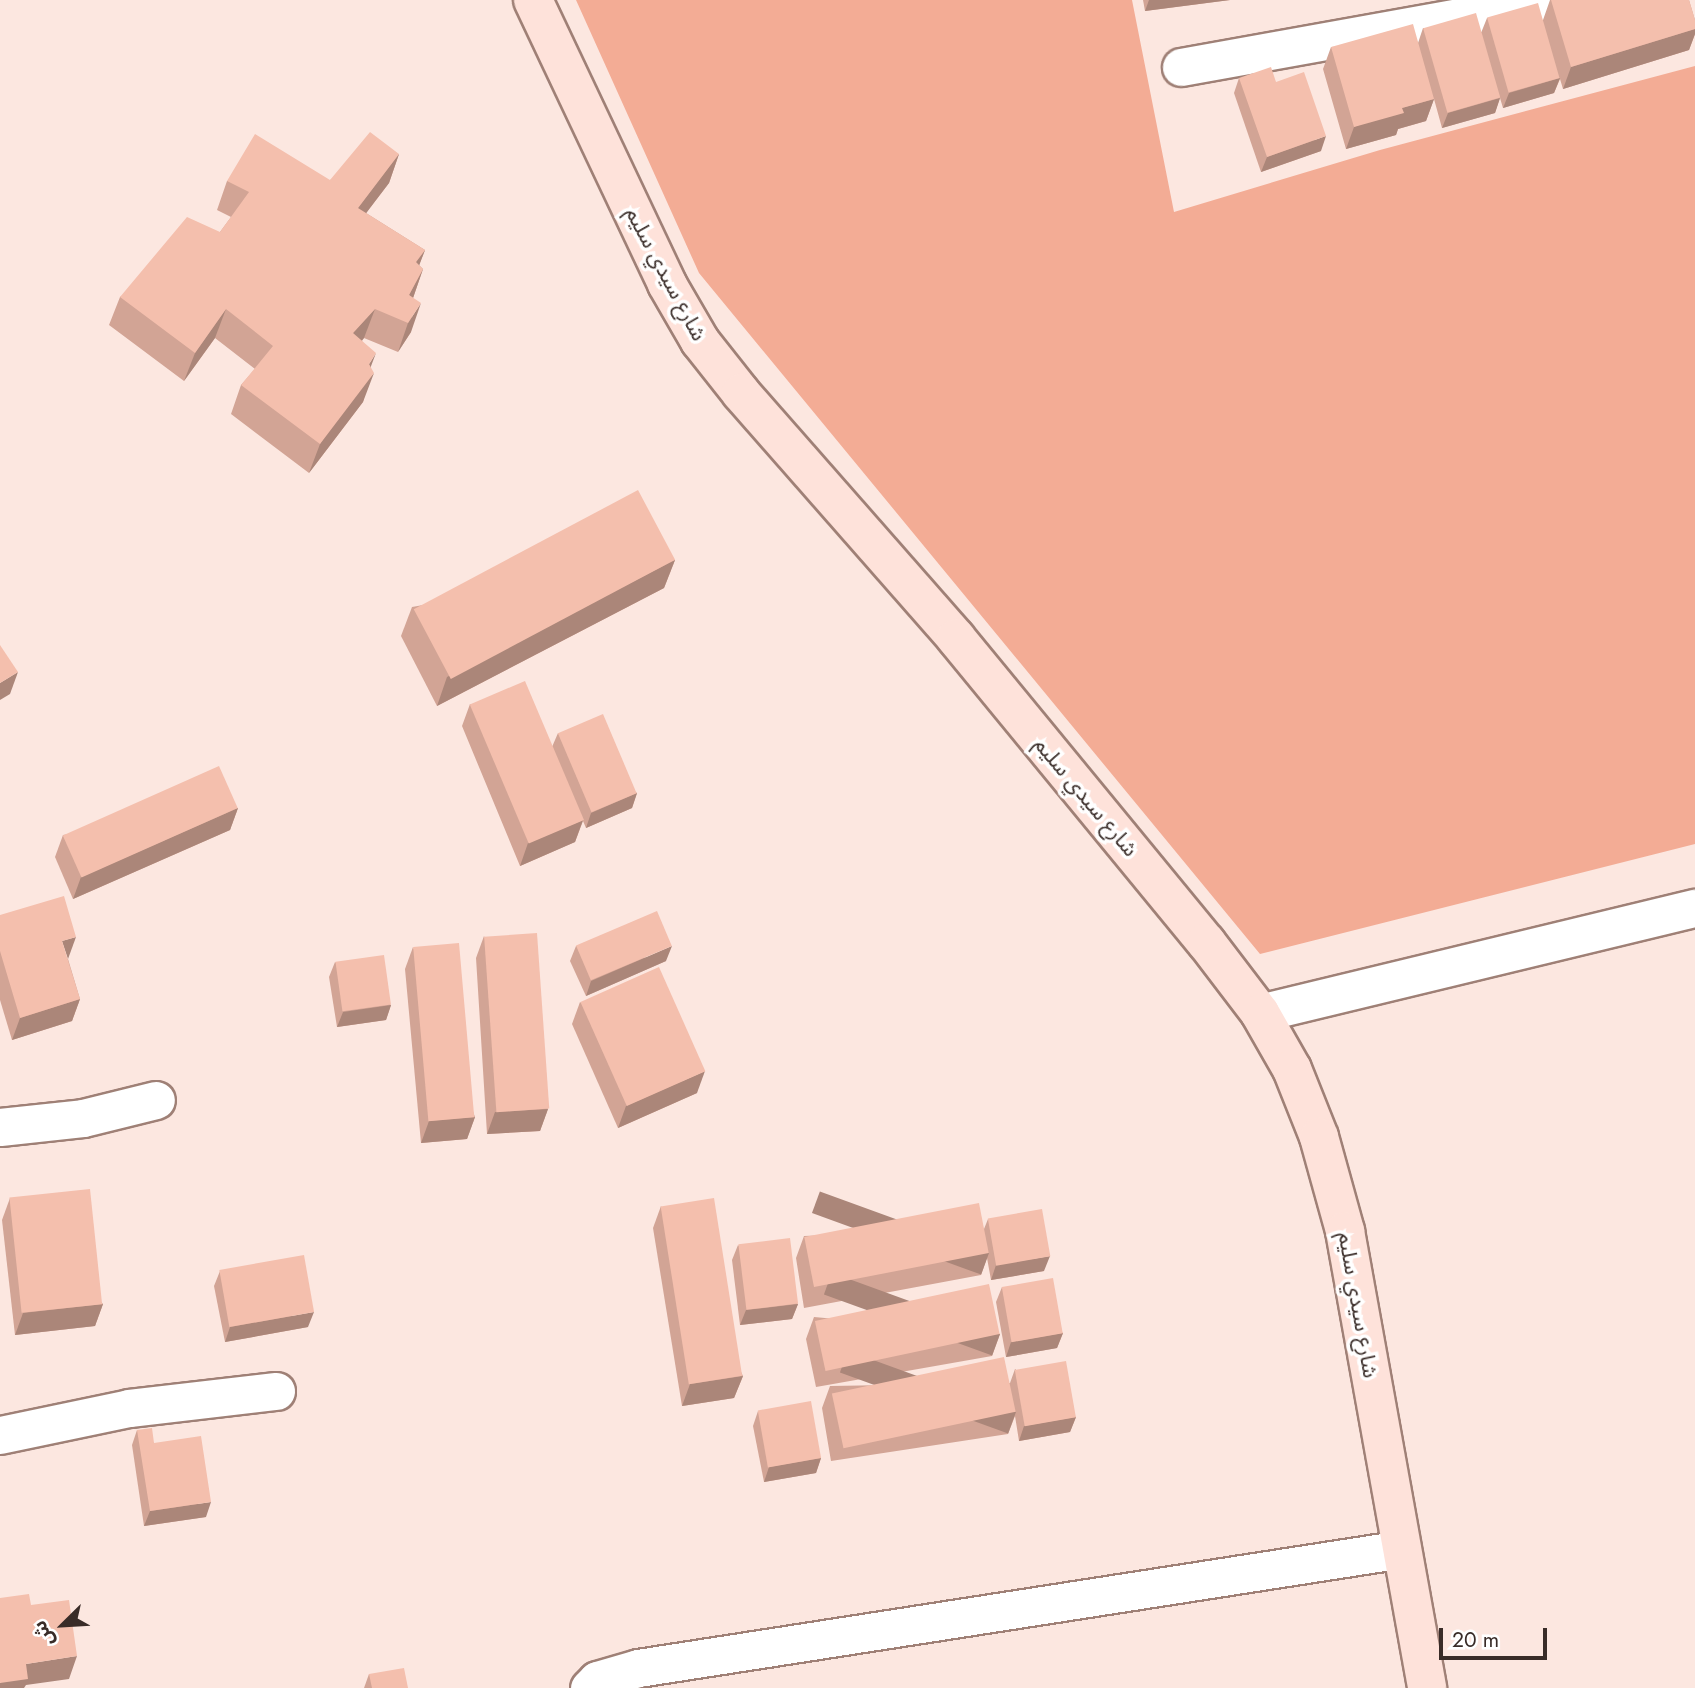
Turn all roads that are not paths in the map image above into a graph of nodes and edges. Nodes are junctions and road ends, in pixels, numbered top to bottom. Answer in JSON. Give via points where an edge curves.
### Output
{"nodes":[{"id":1,"x":533,"y":0,"type":"edge"},
{"id":2,"x":1553,"y":0,"type":"edge"},
{"id":3,"x":1439,"y":10,"type":"edge"},
{"id":4,"x":1181,"y":67,"type":"dead end"},
{"id":5,"x":1695,"y":908,"type":"edge"},
{"id":6,"x":1260,"y":1013,"type":"junction"},
{"id":7,"x":156,"y":1100,"type":"dead end"},
{"id":8,"x":0,"y":1128,"type":"edge"},
{"id":9,"x":275,"y":1391,"type":"dead end"},
{"id":10,"x":0,"y":1435,"type":"edge"},
{"id":11,"x":1402,"y":1549,"type":"junction"},
{"id":12,"x":589,"y":1688,"type":"edge"},
{"id":13,"x":1427,"y":1688,"type":"edge"}],
"edges":[{"from":1,"to":6,"type":"main road","name":"شارع سيدي سليم","via":[[667,284],[700,341],[956,638]]},
{"from":2,"to":3,"type":"street"},
{"from":3,"to":4,"type":"street"},
{"from":5,"to":6,"type":"street"},
{"from":6,"to":11,"type":"main road","name":"شارع سيدي سليم","via":[[1292,1069],[1319,1137],[1345,1231]]},
{"from":7,"to":8,"type":"street","via":[[83,1118]]},
{"from":9,"to":10,"type":"street","via":[[129,1408]]},
{"from":11,"to":12,"type":"street","via":[[638,1668],[597,1680]]},
{"from":11,"to":13,"type":"main road","name":"شارع سيدي سليم"}]}
